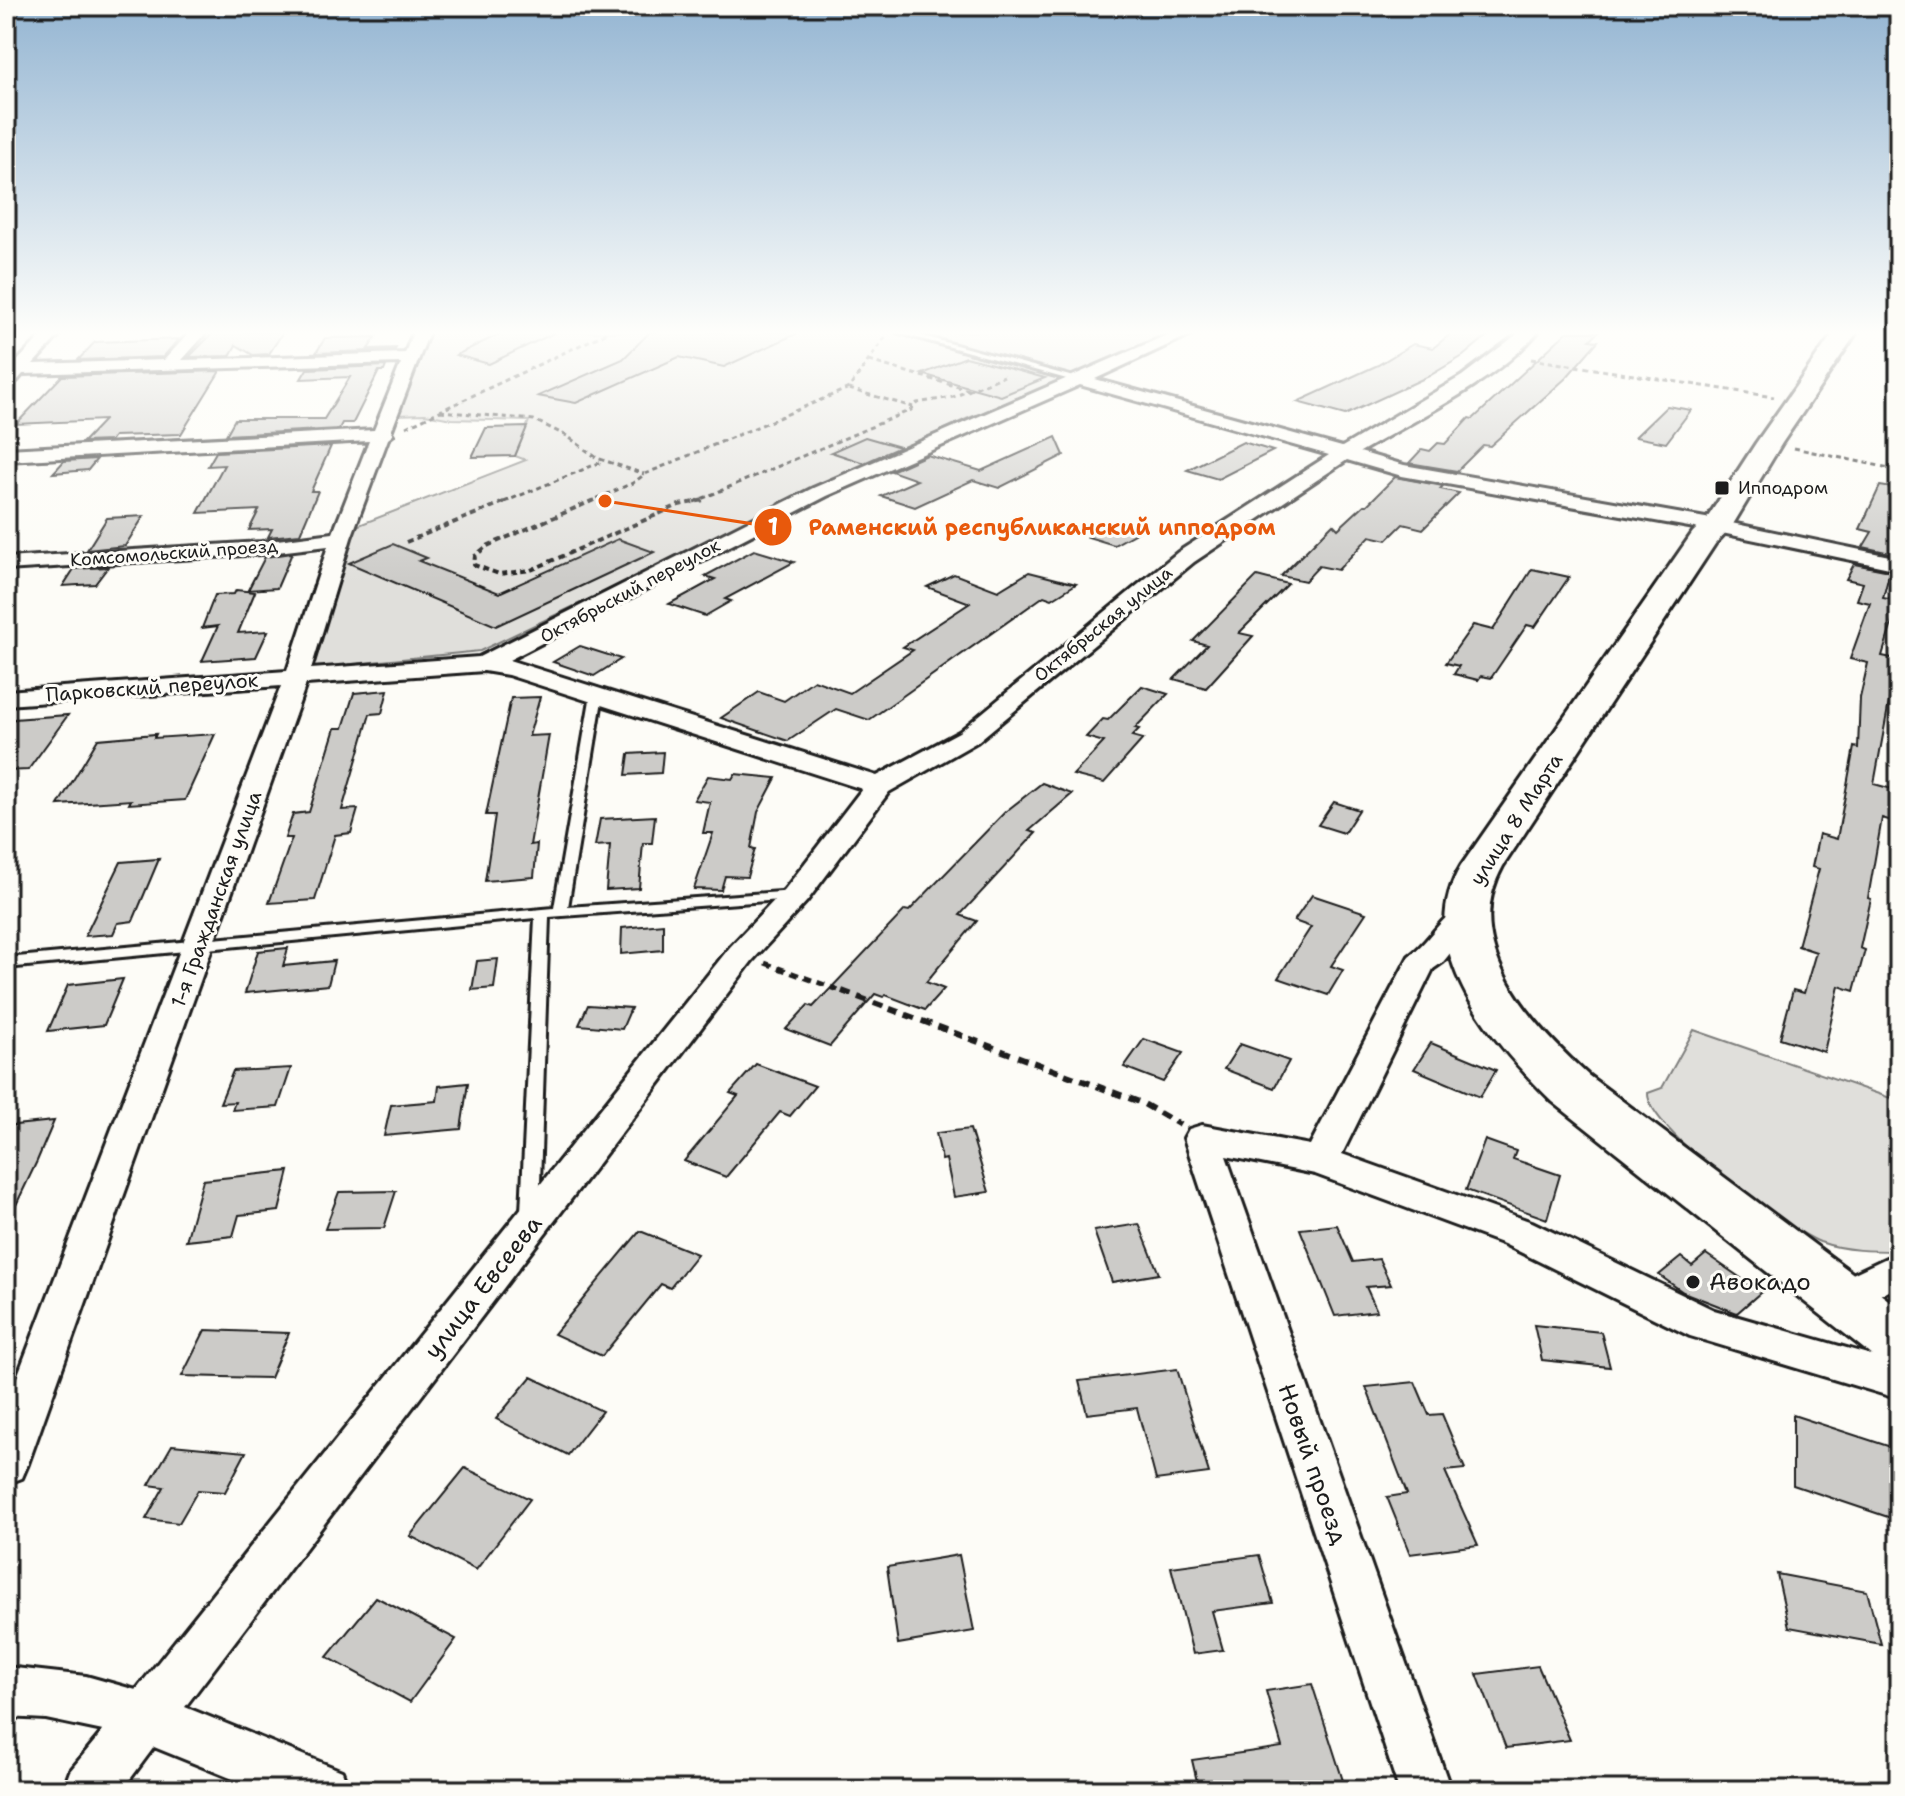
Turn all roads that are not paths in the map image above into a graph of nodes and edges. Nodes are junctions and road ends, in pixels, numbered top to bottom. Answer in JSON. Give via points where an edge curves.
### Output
{"nodes":[{"id":1,"x":391,"y":416,"type":"edge"},
{"id":2,"x":993,"y":416,"type":"edge"},
{"id":3,"x":1203,"y":416,"type":"edge"},
{"id":4,"x":1406,"y":416,"type":"edge"},
{"id":5,"x":1788,"y":416,"type":"edge"},
{"id":6,"x":384,"y":435,"type":"junction"},
{"id":7,"x":6,"y":455,"type":"edge"},
{"id":8,"x":1341,"y":456,"type":"junction"},
{"id":9,"x":1717,"y":526,"type":"junction"},
{"id":10,"x":341,"y":538,"type":"junction"},
{"id":11,"x":6,"y":564,"type":"edge"},
{"id":12,"x":1899,"y":564,"type":"edge"},
{"id":13,"x":484,"y":664,"type":"junction"},
{"id":14,"x":297,"y":676,"type":"junction"},
{"id":15,"x":597,"y":694,"type":"junction"},
{"id":16,"x":6,"y":698,"type":"edge"},
{"id":17,"x":879,"y":786,"type":"junction"},
{"id":18,"x":796,"y":895,"type":"junction"},
{"id":19,"x":560,"y":912,"type":"junction"},
{"id":20,"x":542,"y":913,"type":"junction"},
{"id":21,"x":1467,"y":914,"type":"junction"},
{"id":22,"x":198,"y":947,"type":"junction"},
{"id":23,"x":6,"y":963,"type":"edge"},
{"id":24,"x":1320,"y":1161,"type":"junction"},
{"id":25,"x":530,"y":1227,"type":"junction"},
{"id":26,"x":1899,"y":1268,"type":"edge"},
{"id":27,"x":1839,"y":1298,"type":"junction"},
{"id":28,"x":1899,"y":1342,"type":"edge"},
{"id":29,"x":1899,"y":1381,"type":"edge"},
{"id":30,"x":6,"y":1464,"type":"edge"},
{"id":31,"x":6,"y":1692,"type":"edge"},
{"id":32,"x":146,"y":1719,"type":"junction"},
{"id":33,"x":89,"y":1790,"type":"edge"},
{"id":34,"x":323,"y":1790,"type":"edge"},
{"id":35,"x":1425,"y":1790,"type":"edge"}],
"edges":[{"from":1,"to":6,"type":"street","name":"1-я Гражданская улица"},
{"from":2,"to":13,"type":"street","name":"Октябрьский переулок","via":[[820,492]]},
{"from":3,"to":8,"type":"street"},
{"from":4,"to":8,"type":"street","name":"Октябрьская улица"},
{"from":5,"to":9,"type":"main road","name":"улица 8 Марта"},
{"from":6,"to":7,"type":"street"},
{"from":6,"to":10,"type":"street","name":"1-я Гражданская улица"},
{"from":8,"to":9,"type":"street"},
{"from":8,"to":17,"type":"street","name":"Октябрьская улица","via":[[1186,557],[968,737]]},
{"from":9,"to":12,"type":"street"},
{"from":9,"to":21,"type":"main road","name":"улица 8 Марта","via":[[1482,866],[1469,890]]},
{"from":10,"to":11,"type":"street","name":"Комсомольский проезд"},
{"from":10,"to":14,"type":"street","name":"1-я Гражданская улица"},
{"from":13,"to":14,"type":"street","name":"Октябрьский переулок"},
{"from":13,"to":15,"type":"street"},
{"from":14,"to":16,"type":"street","name":"Парковский переулок"},
{"from":14,"to":22,"type":"street","name":"1-я Гражданская улица"},
{"from":15,"to":17,"type":"street"},
{"from":15,"to":19,"type":"lane"},
{"from":17,"to":18,"type":"street","name":"улица Евсеева"},
{"from":18,"to":19,"type":"lane"},
{"from":18,"to":25,"type":"street","name":"улица Евсеева","via":[[741,954]]},
{"from":19,"to":20,"type":"lane"},
{"from":20,"to":22,"type":"lane"},
{"from":20,"to":25,"type":"lane"},
{"from":21,"to":24,"type":"street","via":[[1420,963]]},
{"from":21,"to":27,"type":"main road","name":"улица 8 Марта","via":[[1483,981],[1540,1061]]},
{"from":22,"to":23,"type":"lane"},
{"from":22,"to":30,"type":"street","name":"1-я Гражданская улица"},
{"from":24,"to":29,"type":"street","via":[[1518,1233],[1704,1324]]},
{"from":24,"to":35,"type":"street","name":"Новый проезд","via":[[1202,1138]]},
{"from":25,"to":32,"type":"street","name":"улица Евсеева"},
{"from":26,"to":27,"type":"street"},
{"from":27,"to":28,"type":"main road","name":"улица 8 Марта"},
{"from":31,"to":32,"type":"street","via":[[71,1696]]},
{"from":32,"to":33,"type":"street","name":"улица Евсеева"},
{"from":32,"to":34,"type":"street"}]}
